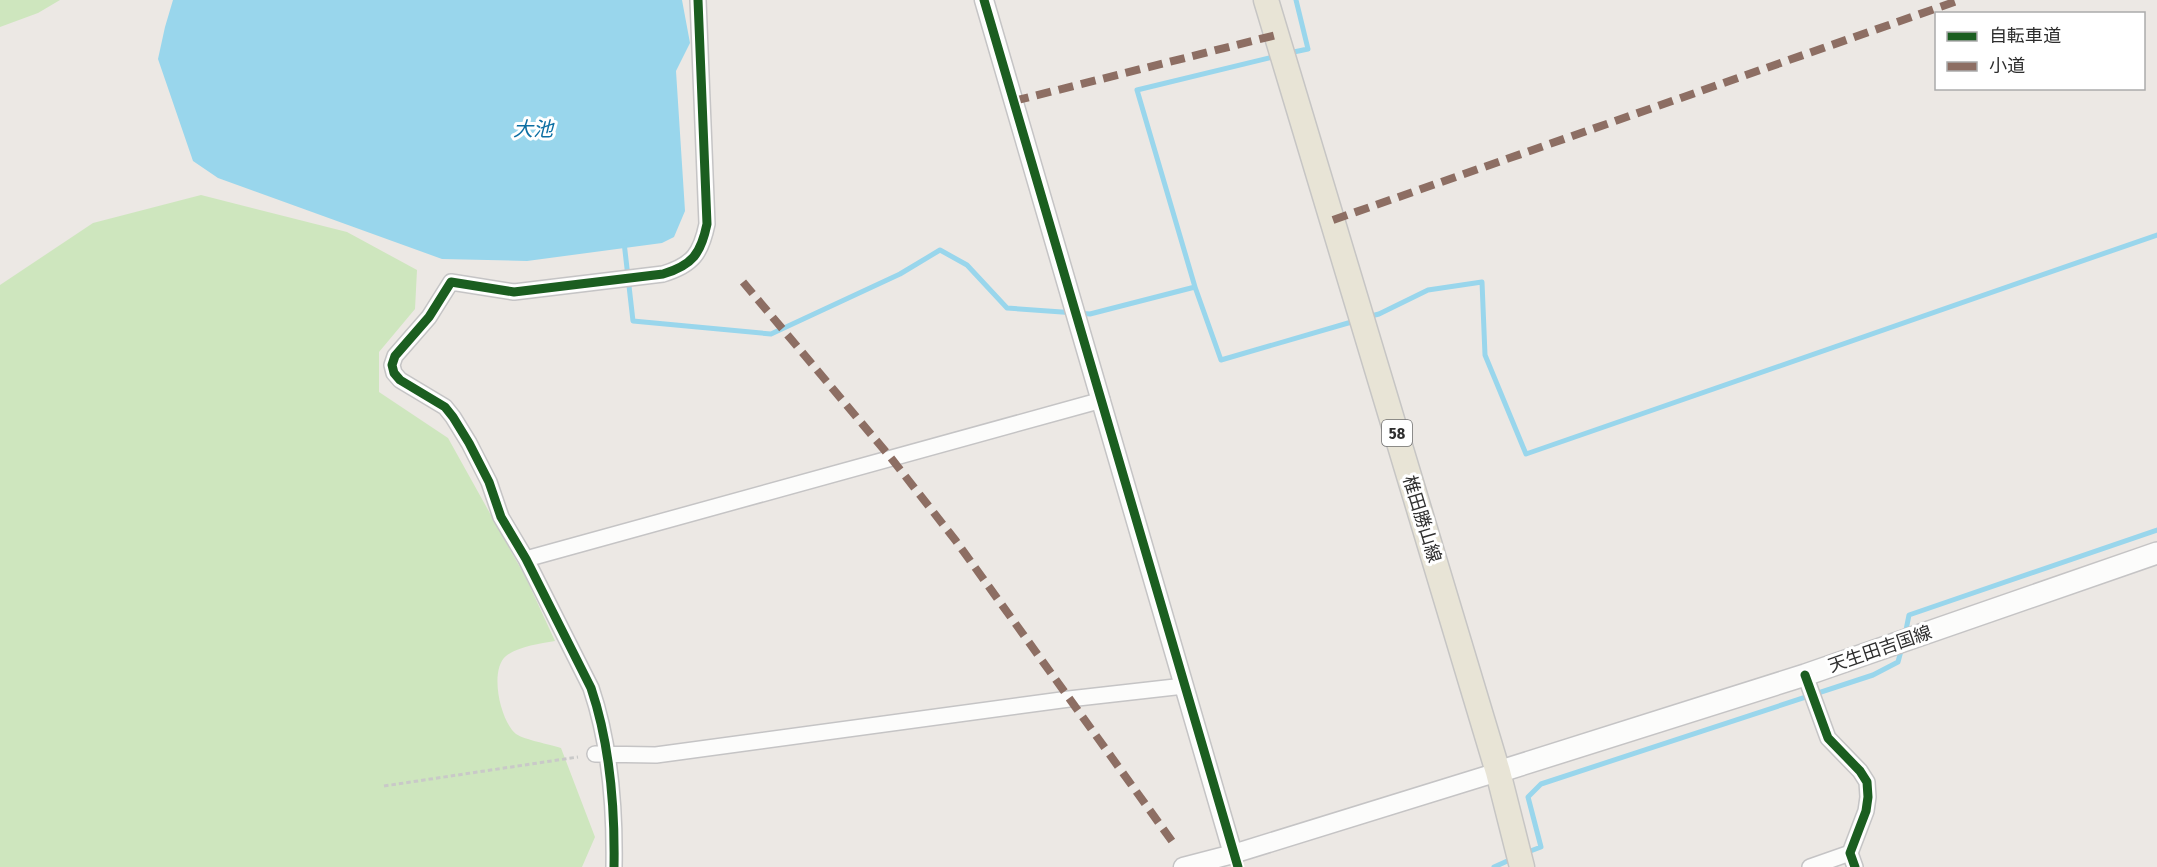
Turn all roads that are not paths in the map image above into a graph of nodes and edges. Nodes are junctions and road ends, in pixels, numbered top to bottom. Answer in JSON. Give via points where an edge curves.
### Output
{"nodes":[{"id":1,"x":698,"y":0,"type":"edge"},
{"id":2,"x":984,"y":0,"type":"edge"},
{"id":3,"x":1266,"y":0,"type":"edge"},
{"id":4,"x":1102,"y":400,"type":"junction"},
{"id":5,"x":2157,"y":553,"type":"edge"},
{"id":6,"x":526,"y":559,"type":"junction"},
{"id":7,"x":1805,"y":675,"type":"junction"},
{"id":8,"x":1184,"y":686,"type":"junction"},
{"id":9,"x":601,"y":753,"type":"junction"},
{"id":10,"x":1498,"y":772,"type":"junction"},
{"id":11,"x":1235,"y":860,"type":"edge"},
{"id":12,"x":1853,"y":860,"type":"edge"},
{"id":13,"x":614,"y":867,"type":"edge"},
{"id":14,"x":1183,"y":867,"type":"edge"},
{"id":15,"x":1522,"y":867,"type":"edge"},
{"id":16,"x":1810,"y":867,"type":"edge"}],
"edges":[{"from":1,"to":6,"type":"street","via":[[707,224],[703,244],[693,259],[680,269],[663,274],[514,292],[451,282],[429,317],[395,356],[394,373],[400,380],[433,398],[453,417],[489,482],[501,517]]},
{"from":2,"to":4,"type":"street"},
{"from":3,"to":10,"type":"main road","name":"椎田勝山線","number":"58"},
{"from":4,"to":6,"type":"street"},
{"from":4,"to":8,"type":"street"},
{"from":5,"to":7,"type":"main road","name":"天生田吉国線"},
{"from":6,"to":9,"type":"street","via":[[591,688],[598,708]]},
{"from":7,"to":10,"type":"main road","name":"天生田吉国線"},
{"from":7,"to":12,"type":"street","via":[[1828,738],[1867,782],[1866,811]]},
{"from":8,"to":9,"type":"street","via":[[656,755]]},
{"from":8,"to":11,"type":"street"},
{"from":9,"to":13,"type":"street","via":[[612,807]]},
{"from":10,"to":11,"type":"street"},
{"from":10,"to":15,"type":"main road","name":"椎田勝山線","number":"58"},
{"from":11,"to":14,"type":"street"},
{"from":12,"to":16,"type":"street"}]}
